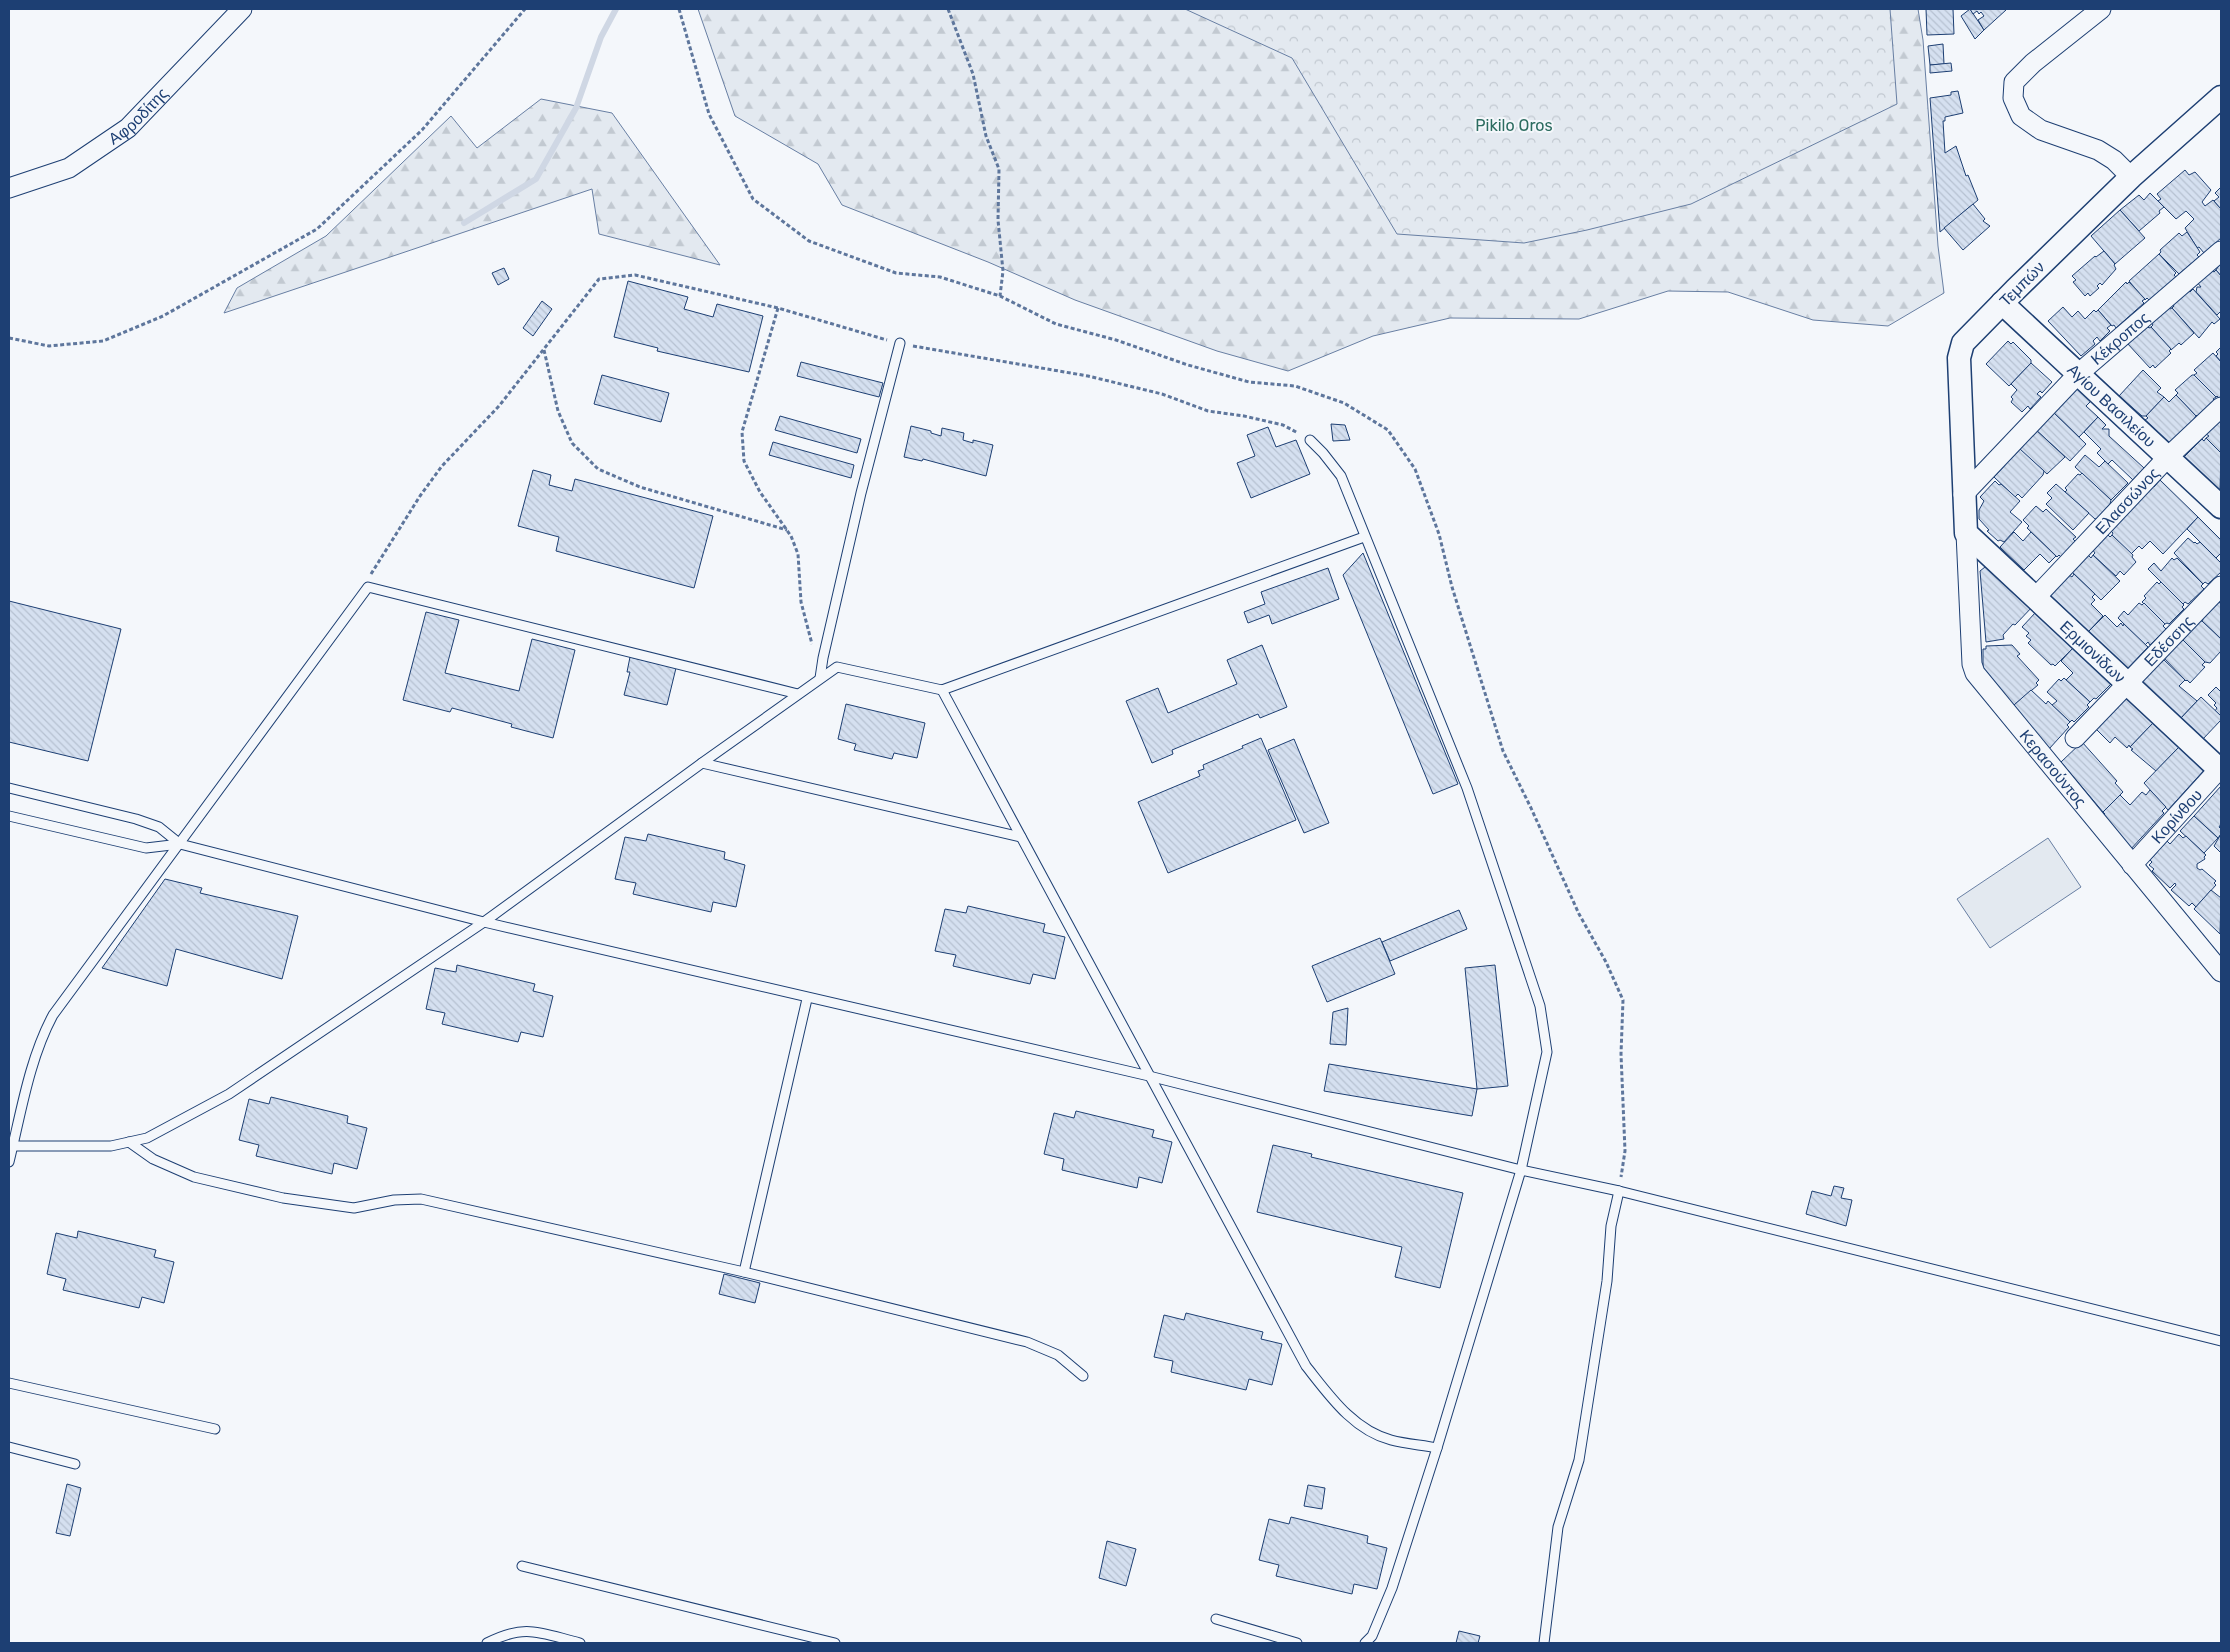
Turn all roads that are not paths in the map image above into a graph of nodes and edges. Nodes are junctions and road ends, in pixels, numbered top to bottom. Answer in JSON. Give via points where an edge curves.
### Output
{"nodes":[{"id":1,"x":242,"y":9,"type":"edge"},
{"id":2,"x":2101,"y":9,"type":"edge"},
{"id":3,"x":2221,"y":97,"type":"edge"},
{"id":4,"x":2131,"y":178,"type":"junction"},
{"id":5,"x":9,"y":188,"type":"edge"},
{"id":6,"x":2221,"y":251,"type":"edge"},
{"id":7,"x":2002,"y":303,"type":"junction"},
{"id":8,"x":900,"y":343,"type":"road end"},
{"id":9,"x":2078,"y":374,"type":"junction"},
{"id":10,"x":2221,"y":408,"type":"edge"},
{"id":11,"x":1310,"y":440,"type":"road end"},
{"id":12,"x":2168,"y":457,"type":"junction"},
{"id":13,"x":1963,"y":495,"type":"junction"},
{"id":14,"x":2221,"y":506,"type":"edge"},
{"id":15,"x":1966,"y":534,"type":"junction"},
{"id":16,"x":1364,"y":536,"type":"junction"},
{"id":17,"x":2221,"y":586,"type":"edge"},
{"id":18,"x":2035,"y":598,"type":"junction"},
{"id":19,"x":820,"y":678,"type":"junction"},
{"id":20,"x":2127,"y":683,"type":"junction"},
{"id":21,"x":942,"y":690,"type":"junction"},
{"id":22,"x":798,"y":694,"type":"junction"},
{"id":23,"x":2075,"y":738,"type":"dead end"},
{"id":24,"x":702,"y":763,"type":"junction"},
{"id":25,"x":2221,"y":769,"type":"edge"},
{"id":26,"x":9,"y":788,"type":"edge"},
{"id":27,"x":9,"y":816,"type":"edge"},
{"id":28,"x":1021,"y":837,"type":"junction"},
{"id":29,"x":180,"y":844,"type":"junction"},
{"id":30,"x":2132,"y":865,"type":"junction"},
{"id":31,"x":484,"y":922,"type":"junction"},
{"id":32,"x":2215,"y":951,"type":"edge"},
{"id":33,"x":2221,"y":972,"type":"edge"},
{"id":34,"x":807,"y":999,"type":"junction"},
{"id":35,"x":1149,"y":1076,"type":"junction"},
{"id":36,"x":129,"y":1142,"type":"junction"},
{"id":37,"x":13,"y":1146,"type":"junction"},
{"id":38,"x":9,"y":1162,"type":"edge"},
{"id":39,"x":1521,"y":1170,"type":"junction"},
{"id":40,"x":1620,"y":1192,"type":"junction"},
{"id":41,"x":744,"y":1272,"type":"junction"},
{"id":42,"x":2221,"y":1342,"type":"edge"},
{"id":43,"x":1082,"y":1376,"type":"dead end"},
{"id":44,"x":9,"y":1382,"type":"edge"},
{"id":45,"x":216,"y":1429,"type":"dead end"},
{"id":46,"x":9,"y":1446,"type":"edge"},
{"id":47,"x":1437,"y":1448,"type":"junction"},
{"id":48,"x":75,"y":1464,"type":"dead end"},
{"id":49,"x":522,"y":1566,"type":"dead end"},
{"id":50,"x":1216,"y":1620,"type":"dead end"},
{"id":51,"x":487,"y":1643,"type":"edge"},
{"id":52,"x":580,"y":1643,"type":"edge"},
{"id":53,"x":835,"y":1643,"type":"edge"},
{"id":54,"x":1297,"y":1643,"type":"edge"},
{"id":55,"x":1365,"y":1643,"type":"edge"},
{"id":56,"x":1544,"y":1643,"type":"edge"}],
"edges":[{"from":1,"to":5,"type":"street","name":"Αφροδίτης","via":[[128,128],[69,168]]},
{"from":2,"to":4,"type":"street","via":[[2032,63],[2014,82],[2013,98],[2021,116],[2041,130],[2098,150],[2114,160]]},
{"from":3,"to":4,"type":"street","name":"Τεμπών"},
{"from":4,"to":7,"type":"street","name":"Τεμπών"},
{"from":6,"to":9,"type":"street","name":"Κέκροπος"},
{"from":7,"to":9,"type":"street","name":"Αγίου Βασιλείου"},
{"from":7,"to":13,"type":"street","name":"Τεμπών","via":[[1964,343],[1959,358]]},
{"from":8,"to":19,"type":"lane","via":[[861,493]]},
{"from":9,"to":12,"type":"street","name":"Αγίου Βασιλείου"},
{"from":9,"to":13,"type":"street","name":"Κέκροπος"},
{"from":10,"to":12,"type":"street","name":"Ελασσώνος"},
{"from":11,"to":16,"type":"lane","via":[[1341,476]]},
{"from":12,"to":14,"type":"street","name":"Αγίου Βασιλείου"},
{"from":12,"to":18,"type":"street","name":"Ελασσώνος"},
{"from":13,"to":15,"type":"street","name":"Τεμπών"},
{"from":15,"to":18,"type":"street","name":"Ερμιονίδων"},
{"from":15,"to":30,"type":"street","name":"Κερασούντος","via":[[1975,673]]},
{"from":16,"to":21,"type":"lane"},
{"from":16,"to":39,"type":"lane","via":[[1467,788],[1540,1006],[1547,1052]]},
{"from":17,"to":20,"type":"street","name":"Εδέσσης"},
{"from":18,"to":20,"type":"street","name":"Ερμιονίδων"},
{"from":19,"to":21,"type":"lane","via":[[837,667]]},
{"from":19,"to":22,"type":"lane"},
{"from":20,"to":23,"type":"street","name":"Εδέσσης"},
{"from":20,"to":25,"type":"street","name":"Ερμιονίδων"},
{"from":21,"to":28,"type":"lane"},
{"from":22,"to":24,"type":"lane"},
{"from":22,"to":29,"type":"lane","via":[[368,587]]},
{"from":24,"to":28,"type":"lane"},
{"from":24,"to":31,"type":"lane"},
{"from":25,"to":30,"type":"street","name":"Κορίνθου"},
{"from":26,"to":29,"type":"lane","via":[[159,827]]},
{"from":27,"to":29,"type":"lane","via":[[146,848]]},
{"from":28,"to":35,"type":"lane"},
{"from":29,"to":31,"type":"lane"},
{"from":29,"to":37,"type":"lane","via":[[50,1022],[35,1055]]},
{"from":30,"to":32,"type":"street","name":"Κερασούντος"},
{"from":31,"to":34,"type":"lane"},
{"from":31,"to":36,"type":"lane","via":[[229,1094],[147,1138]]},
{"from":32,"to":33,"type":"street","name":"Κερασούντος"},
{"from":34,"to":35,"type":"lane"},
{"from":34,"to":41,"type":"lane"},
{"from":35,"to":39,"type":"lane"},
{"from":35,"to":47,"type":"lane","via":[[1306,1366],[1340,1409],[1367,1429],[1390,1440]]},
{"from":36,"to":37,"type":"lane","via":[[111,1146]]},
{"from":36,"to":41,"type":"lane","via":[[153,1159],[194,1177],[283,1198],[354,1208],[394,1200],[421,1199]]},
{"from":37,"to":38,"type":"lane"},
{"from":39,"to":40,"type":"lane"},
{"from":39,"to":47,"type":"lane"},
{"from":40,"to":42,"type":"lane"},
{"from":40,"to":56,"type":"lane","via":[[1611,1226],[1607,1282],[1580,1460],[1558,1527]]},
{"from":41,"to":43,"type":"lane","via":[[1028,1342],[1058,1355]]},
{"from":44,"to":45,"type":"lane"},
{"from":46,"to":48,"type":"lane"},
{"from":47,"to":55,"type":"lane","via":[[1392,1588],[1372,1636]]},
{"from":49,"to":53,"type":"lane"},
{"from":50,"to":54,"type":"lane"},
{"from":51,"to":52,"type":"lane","via":[[520,1630]]}]}
